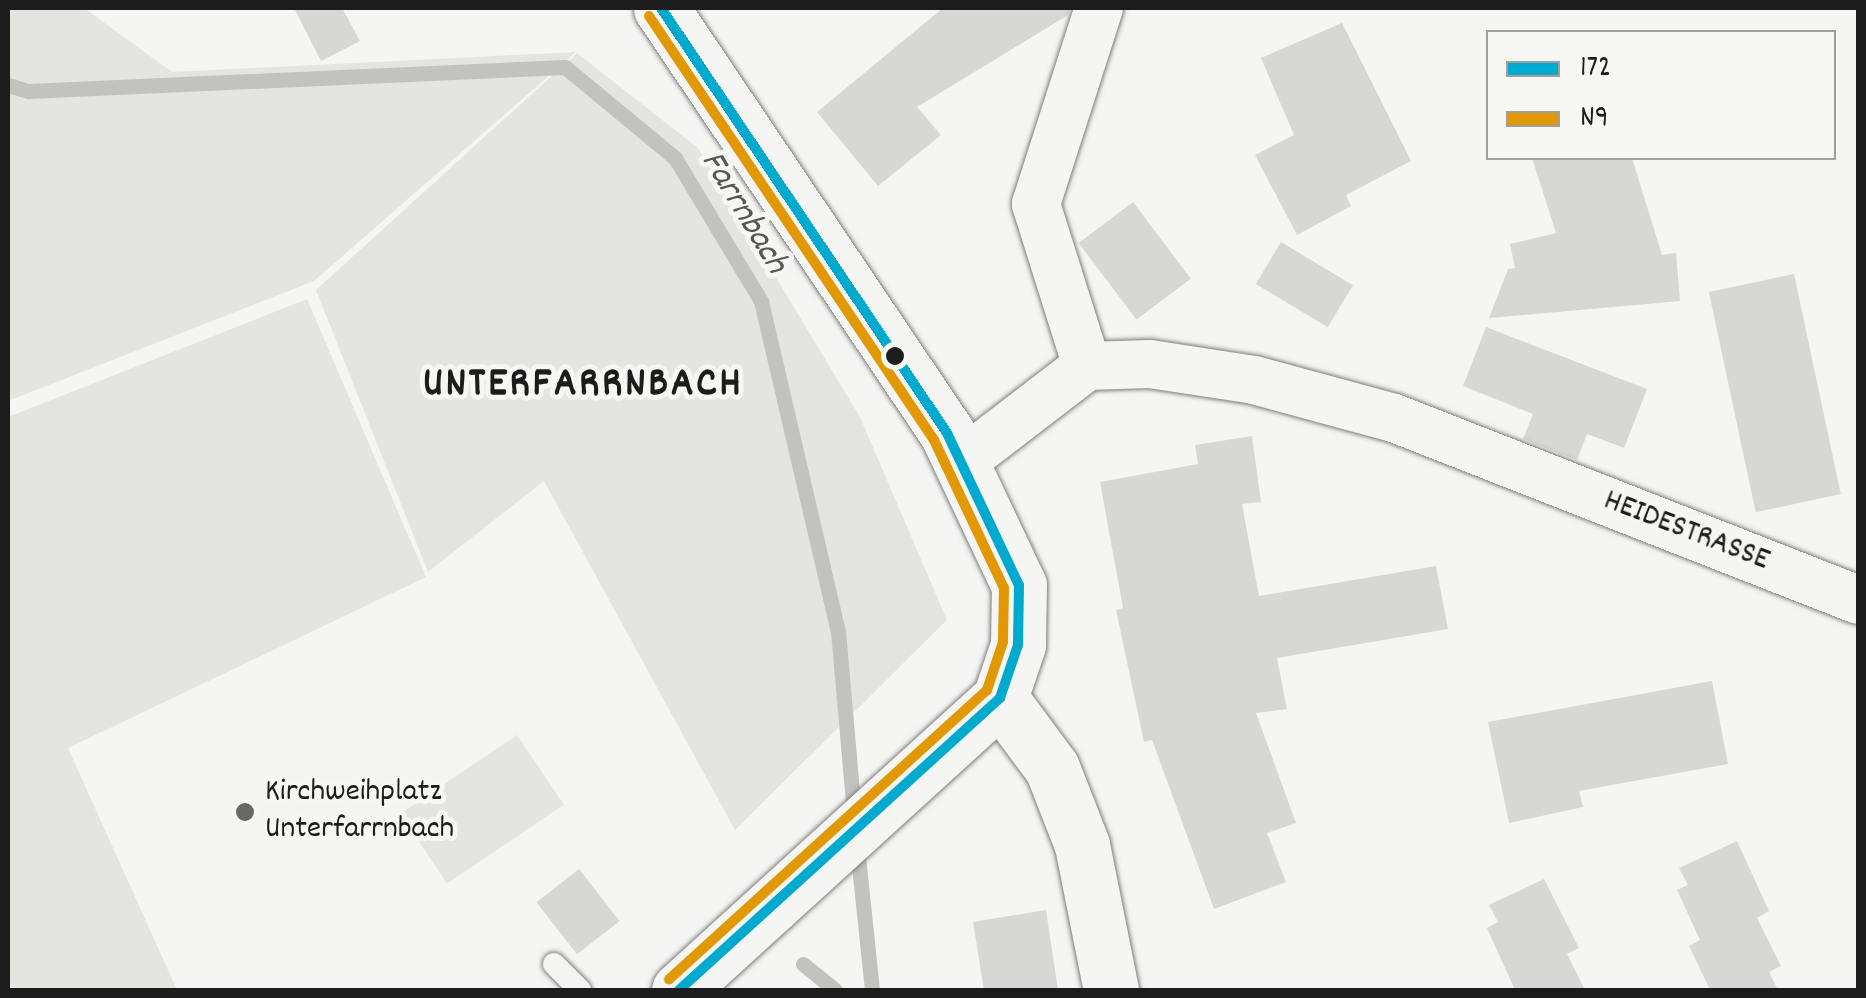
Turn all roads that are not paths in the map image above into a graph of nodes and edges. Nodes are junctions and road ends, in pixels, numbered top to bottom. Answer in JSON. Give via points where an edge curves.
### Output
{"nodes":[{"id":1,"x":661,"y":8,"type":"edge"},
{"id":2,"x":1099,"y":8,"type":"edge"},
{"id":3,"x":1087,"y":366,"type":"junction"},
{"id":4,"x":962,"y":462,"type":"junction"},
{"id":5,"x":1858,"y":600,"type":"edge"},
{"id":6,"x":1000,"y":698,"type":"junction"},
{"id":7,"x":554,"y":964,"type":"dead end"},
{"id":8,"x":690,"y":980,"type":"edge"},
{"id":9,"x":580,"y":990,"type":"edge"},
{"id":10,"x":1111,"y":990,"type":"edge"}],
"edges":[{"from":1,"to":4,"type":"street"},
{"from":2,"to":3,"type":"street","via":[[1036,204]]},
{"from":3,"to":4,"type":"street"},
{"from":3,"to":5,"type":"street","name":"HEIDESTRASSE","via":[[1150,364],[1254,380],[1394,418]]},
{"from":4,"to":6,"type":"street","via":[[1020,585],[1018,646]]},
{"from":6,"to":8,"type":"street"},
{"from":6,"to":10,"type":"street","via":[[1052,768],[1082,845]]},
{"from":7,"to":9,"type":"lane"}]}
